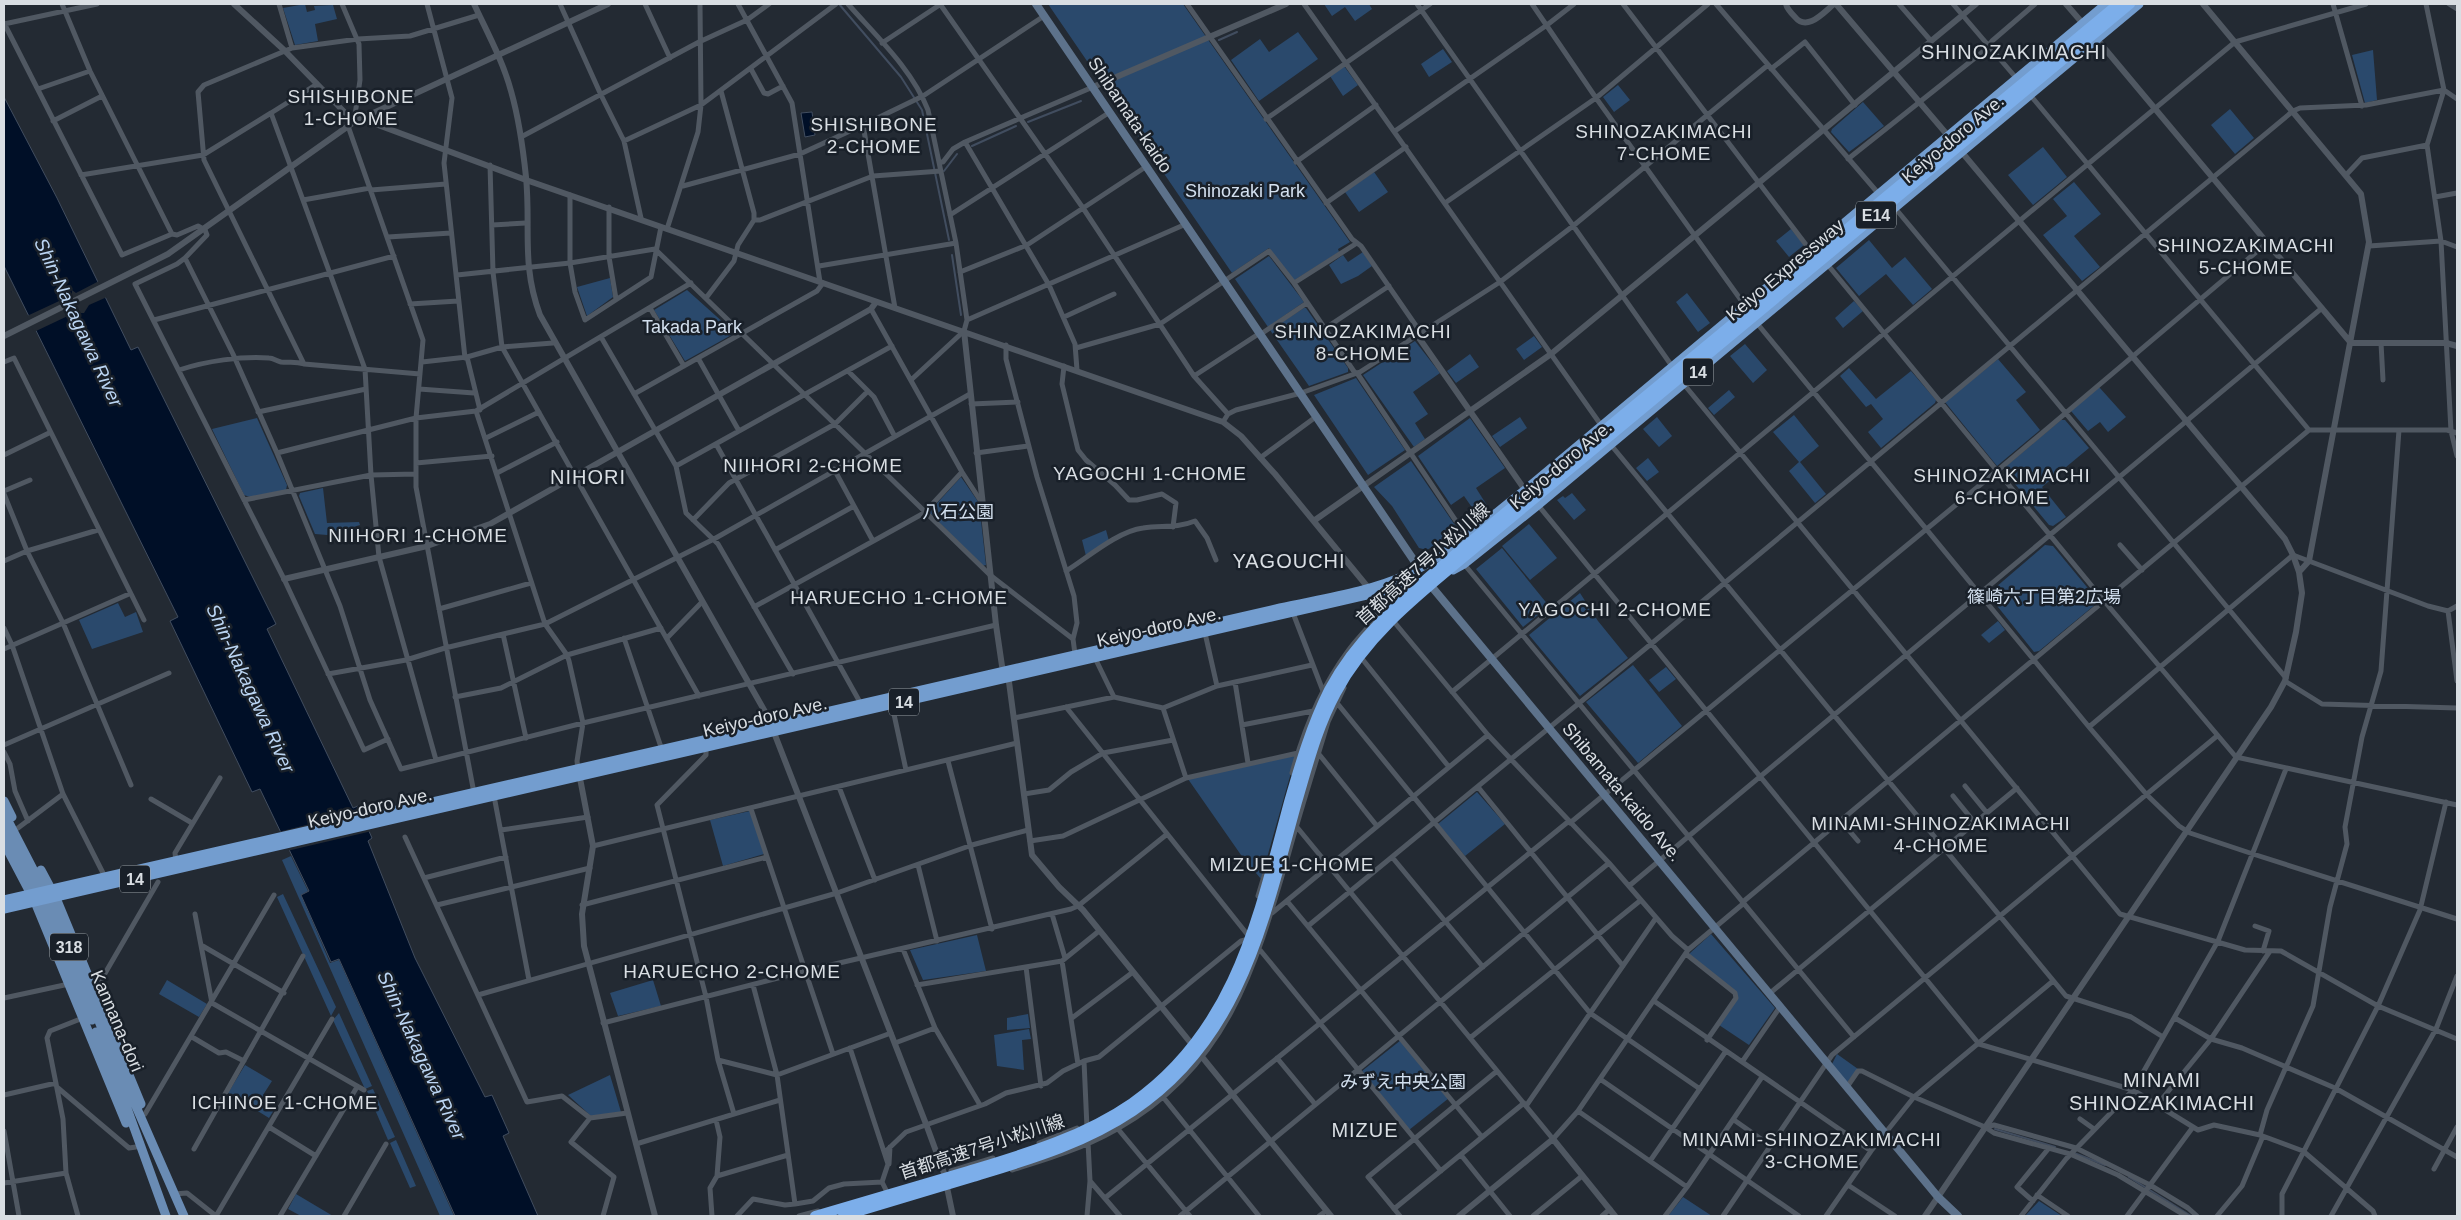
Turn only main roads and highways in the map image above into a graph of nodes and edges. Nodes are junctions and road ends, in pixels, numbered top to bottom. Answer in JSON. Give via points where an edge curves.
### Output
{"nodes":[{"id":1,"x":1036,"y":4,"type":"edge"},
{"id":2,"x":2106,"y":4,"type":"edge"},
{"id":3,"x":2118,"y":4,"type":"edge"},
{"id":4,"x":2130,"y":4,"type":"edge"},
{"id":5,"x":2140,"y":4,"type":"edge"},
{"id":6,"x":1301,"y":393,"type":"joint"},
{"id":7,"x":1619,"y":424,"type":"junction"},
{"id":8,"x":1419,"y":568,"type":"junction"},
{"id":9,"x":1427,"y":581,"type":"junction"},
{"id":10,"x":1371,"y":590,"type":"junction"},
{"id":11,"x":1006,"y":674,"type":"junction"},
{"id":12,"x":773,"y":729,"type":"junction"},
{"id":13,"x":579,"y":772,"type":"junction"},
{"id":14,"x":4,"y":802,"type":"edge"},
{"id":15,"x":4,"y":813,"type":"edge"},
{"id":16,"x":379,"y":819,"type":"junction"},
{"id":17,"x":4,"y":829,"type":"edge"},
{"id":18,"x":4,"y":843,"type":"edge"},
{"id":19,"x":264,"y":845,"type":"junction"},
{"id":20,"x":54,"y":893,"type":"junction"},
{"id":21,"x":33,"y":898,"type":"junction"},
{"id":22,"x":4,"y":900,"type":"edge"},
{"id":23,"x":4,"y":909,"type":"edge"},
{"id":24,"x":122,"y":1085,"type":"junction"},
{"id":25,"x":160,"y":1161,"type":"junction"},
{"id":26,"x":151,"y":1178,"type":"junction"},
{"id":27,"x":166,"y":1216,"type":"edge"},
{"id":28,"x":184,"y":1216,"type":"edge"},
{"id":29,"x":815,"y":1216,"type":"edge"},
{"id":30,"x":843,"y":1216,"type":"edge"},
{"id":31,"x":1958,"y":1216,"type":"edge"}],
"edges":[{"from":1,"to":6,"type":"main road","name":"Shibamata-kaido"},
{"from":2,"to":8,"type":"highway","name":"Keiyo-doro Ave.","number":"14","via":[[1525,490]]},
{"from":3,"to":7,"type":"highway","name":"Keiyo Expressway","number":"E14"},
{"from":4,"to":7,"type":"highway","name":"Keiyo Expressway","number":"E14"},
{"from":5,"to":9,"type":"highway","name":"Keiyo-doro Ave.","number":"14","via":[[1538,506],[1464,564]]},
{"from":6,"to":8,"type":"main road","name":"Shibamata-kaido Ave."},
{"from":7,"to":29,"type":"highway","name":"首都高速7号小松川線","via":[[1411,591],[1374,627],[1349,658],[1329,690],[1303,753],[1239,969],[1211,1022],[1175,1067],[1130,1104],[1070,1137]]},
{"from":7,"to":30,"type":"highway","name":"首都高速7号小松川線","via":[[1406,606],[1360,656],[1336,693],[1318,734],[1263,924],[1246,971],[1218,1026],[1181,1072],[1134,1110],[1080,1140],[1020,1162]]},
{"from":8,"to":9,"type":"main road","name":"Shibamata-kaido Ave."},
{"from":8,"to":10,"type":"highway","name":"Keiyo-doro Ave.","number":"14"},
{"from":9,"to":10,"type":"highway","name":"Keiyo-doro Ave.","number":"14"},
{"from":9,"to":31,"type":"main road","name":"Shibamata-kaido Ave.","via":[[1884,1133]]},
{"from":10,"to":11,"type":"highway","name":"Keiyo-doro Ave.","number":"14","via":[[1076,654]]},
{"from":10,"to":11,"type":"highway","name":"Keiyo-doro Ave.","number":"14","via":[[1293,613],[1096,658]]},
{"from":11,"to":12,"type":"highway","name":"Keiyo-doro Ave.","number":"14","via":[[892,705]]},
{"from":11,"to":12,"type":"highway","name":"Keiyo-doro Ave.","number":"14","via":[[861,704]]},
{"from":12,"to":13,"type":"highway","name":"Keiyo-doro Ave.","number":"14","via":[[706,747]]},
{"from":12,"to":13,"type":"highway","name":"Keiyo-doro Ave.","number":"14","via":[[662,750]]},
{"from":13,"to":16,"type":"highway","name":"Keiyo-doro Ave.","number":"14","via":[[474,793]]},
{"from":13,"to":16,"type":"highway","name":"Keiyo-doro Ave.","number":"14","via":[[494,796]]},
{"from":14,"to":20,"type":"main road","number":"318"},
{"from":15,"to":24,"type":"main road","name":"Kannana-dori","number":"318","via":[[51,904]]},
{"from":16,"to":19,"type":"highway","name":"Keiyo-doro Ave.","number":"14"},
{"from":17,"to":24,"type":"main road","name":"Kannana-dori","number":"318","via":[[43,903]]},
{"from":18,"to":21,"type":"main road"},
{"from":19,"to":20,"type":"highway","name":"Keiyo-doro Ave.","number":"14"},
{"from":19,"to":20,"type":"highway","name":"Keiyo-doro Ave.","number":"14","via":[[105,877]]},
{"from":20,"to":21,"type":"highway","name":"Keiyo-doro Ave.","number":"14"},
{"from":20,"to":25,"type":"main road","number":"318","via":[[145,1114]]},
{"from":21,"to":22,"type":"highway","name":"Keiyo-doro Ave.","number":"14"},
{"from":21,"to":23,"type":"highway","name":"Keiyo-doro Ave.","number":"14"},
{"from":21,"to":26,"type":"main road"},
{"from":24,"to":25,"type":"main road","name":"Kannana-dori","number":"318"},
{"from":24,"to":26,"type":"main road","name":"Kannana-dori","number":"318"},
{"from":25,"to":28,"type":"main road","name":"Kannana-dori","number":"318"},
{"from":26,"to":27,"type":"main road","name":"Kannana-dori","number":"318"}]}
